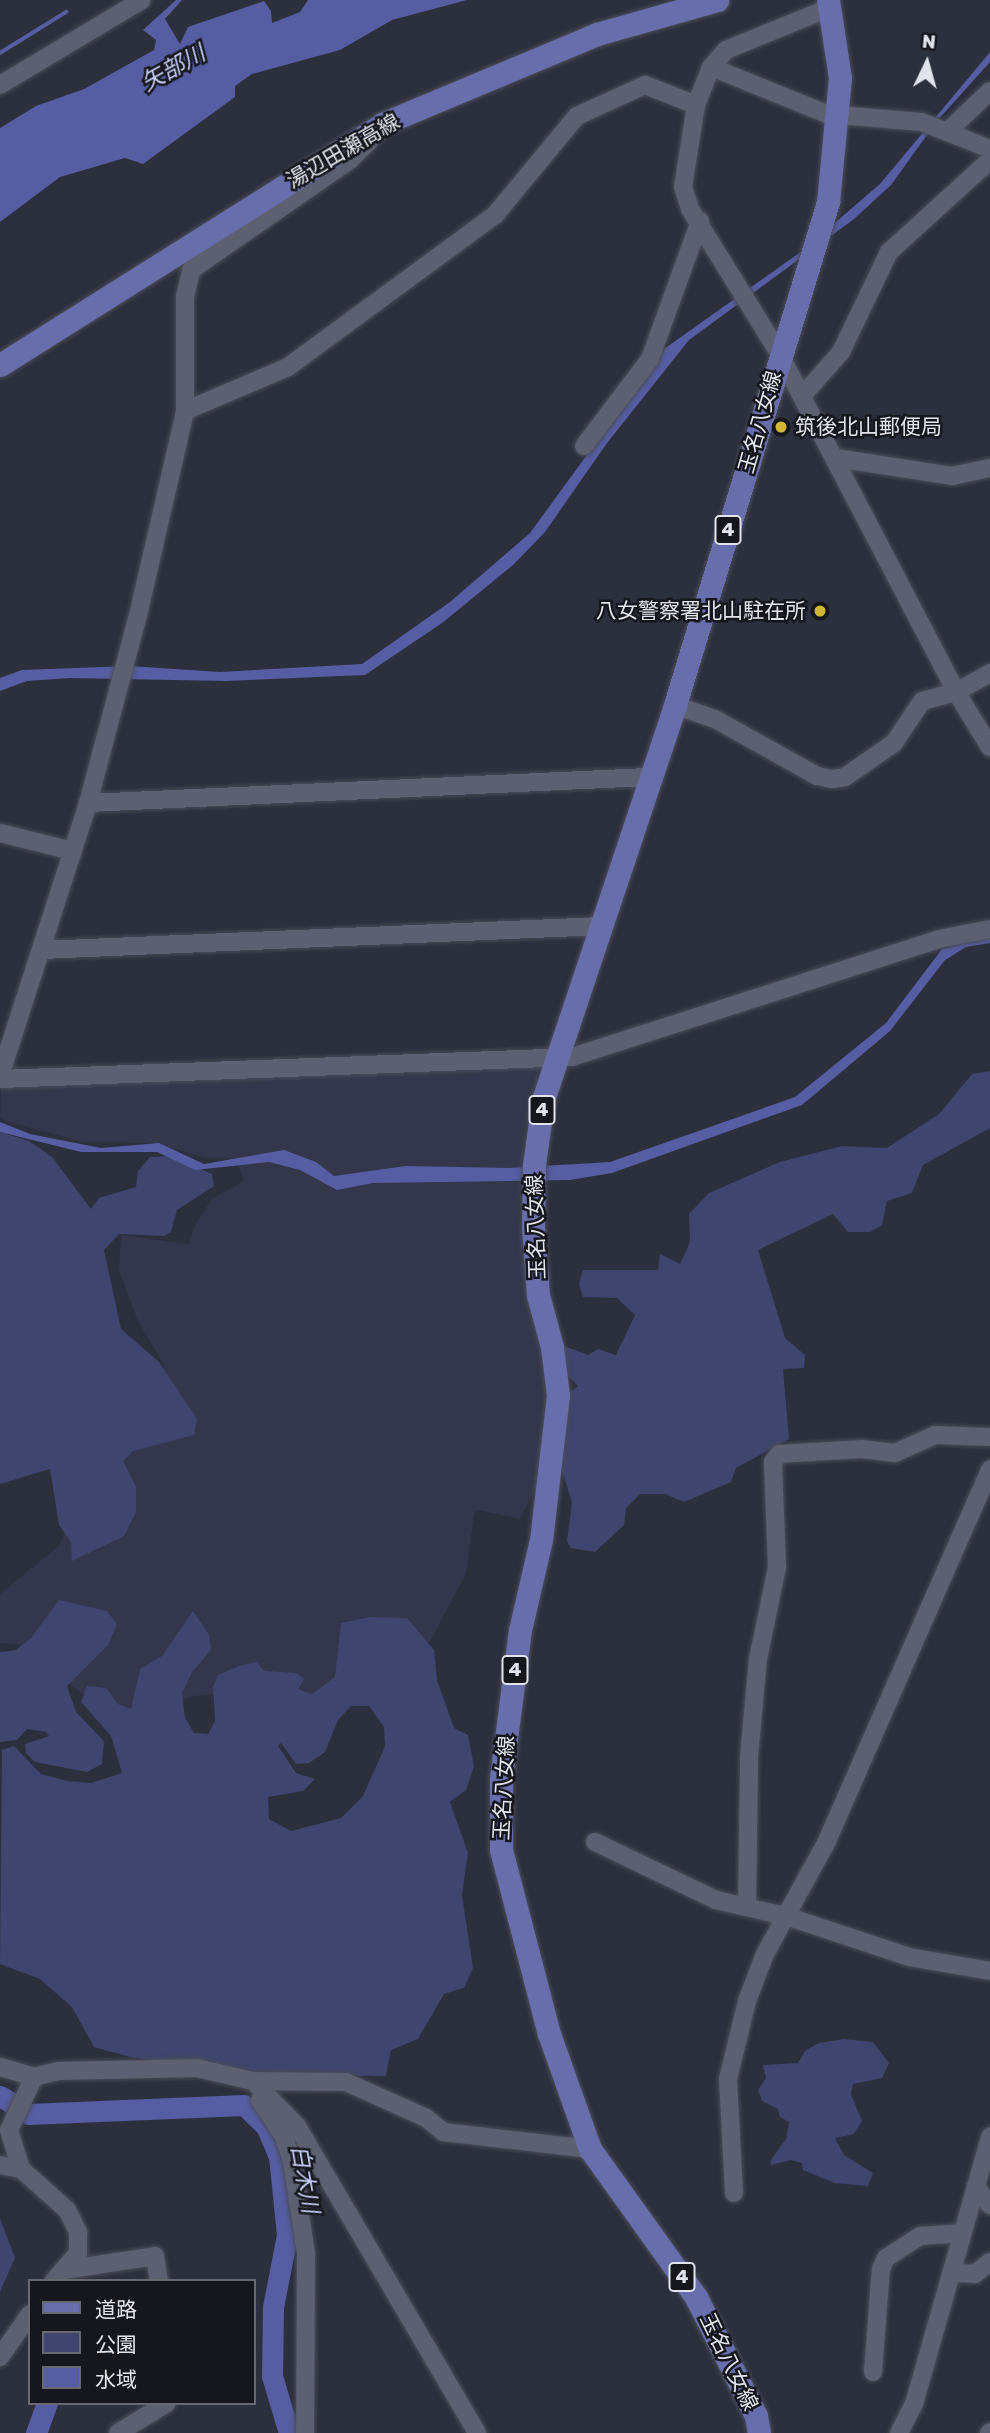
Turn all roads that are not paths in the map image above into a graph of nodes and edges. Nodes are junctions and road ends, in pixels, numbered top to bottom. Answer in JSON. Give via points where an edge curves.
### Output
{"nodes":[{"id":1,"x":142,"y":0,"type":"edge"},
{"id":2,"x":717,"y":0,"type":"edge"},
{"id":3,"x":829,"y":4,"type":"edge"},
{"id":4,"x":711,"y":67,"type":"junction"},
{"id":5,"x":0,"y":85,"type":"edge"},
{"id":6,"x":990,"y":91,"type":"edge"},
{"id":7,"x":695,"y":105,"type":"junction"},
{"id":8,"x":838,"y":116,"type":"junction"},
{"id":9,"x":382,"y":124,"type":"junction"},
{"id":10,"x":935,"y":127,"type":"junction"},
{"id":11,"x":990,"y":149,"type":"edge"},
{"id":12,"x":990,"y":160,"type":"edge"},
{"id":13,"x":700,"y":221,"type":"junction"},
{"id":14,"x":779,"y":353,"type":"junction"},
{"id":15,"x":0,"y":366,"type":"edge"},
{"id":16,"x":802,"y":396,"type":"junction"},
{"id":17,"x":185,"y":411,"type":"junction"},
{"id":18,"x":584,"y":446,"type":"dead end"},
{"id":19,"x":836,"y":458,"type":"junction"},
{"id":20,"x":990,"y":468,"type":"edge"},
{"id":21,"x":990,"y":673,"type":"edge"},
{"id":22,"x":956,"y":692,"type":"junction"},
{"id":23,"x":675,"y":705,"type":"junction"},
{"id":24,"x":990,"y":747,"type":"edge"},
{"id":25,"x":648,"y":777,"type":"junction"},
{"id":26,"x":88,"y":803,"type":"junction"},
{"id":27,"x":0,"y":833,"type":"edge"},
{"id":28,"x":73,"y":851,"type":"junction"},
{"id":29,"x":601,"y":926,"type":"junction"},
{"id":30,"x":990,"y":929,"type":"edge"},
{"id":31,"x":41,"y":950,"type":"junction"},
{"id":32,"x":558,"y":1056,"type":"junction"},
{"id":33,"x":0,"y":1078,"type":"edge"},
{"id":34,"x":990,"y":1437,"type":"edge"},
{"id":35,"x":990,"y":1469,"type":"edge"},
{"id":36,"x":595,"y":1842,"type":"dead end"},
{"id":37,"x":747,"y":1908,"type":"junction"},
{"id":38,"x":789,"y":1917,"type":"junction"},
{"id":39,"x":990,"y":1971,"type":"edge"},
{"id":40,"x":0,"y":2067,"type":"edge"},
{"id":41,"x":248,"y":2080,"type":"junction"},
{"id":42,"x":31,"y":2083,"type":"junction"},
{"id":43,"x":8,"y":2125,"type":"edge"},
{"id":44,"x":590,"y":2149,"type":"junction"},
{"id":45,"x":989,"y":2149,"type":"edge"},
{"id":46,"x":0,"y":2165,"type":"edge"},
{"id":47,"x":20,"y":2169,"type":"junction"},
{"id":48,"x":734,"y":2193,"type":"dead end"},
{"id":49,"x":983,"y":2199,"type":"edge"},
{"id":50,"x":963,"y":2233,"type":"junction"},
{"id":51,"x":990,"y":2262,"type":"edge"},
{"id":52,"x":951,"y":2273,"type":"junction"},
{"id":53,"x":59,"y":2275,"type":"edge"},
{"id":54,"x":159,"y":2279,"type":"edge"},
{"id":55,"x":28,"y":2317,"type":"edge"},
{"id":56,"x":0,"y":2357,"type":"edge"},
{"id":57,"x":873,"y":2372,"type":"dead end"},
{"id":58,"x":164,"y":2405,"type":"edge"},
{"id":59,"x":118,"y":2433,"type":"edge"},
{"id":60,"x":305,"y":2433,"type":"edge"},
{"id":61,"x":477,"y":2433,"type":"edge"},
{"id":62,"x":759,"y":2433,"type":"edge"},
{"id":63,"x":899,"y":2433,"type":"edge"}],
"edges":[{"from":1,"to":5,"type":"street"},
{"from":2,"to":9,"type":"main road","name":"湯辺田瀬高線","via":[[597,34]]},
{"from":3,"to":4,"type":"street","via":[[726,50]]},
{"from":3,"to":8,"type":"main road","name":"玉名八女線","number":"4","via":[[839,78]]},
{"from":4,"to":7,"type":"street"},
{"from":4,"to":8,"type":"street"},
{"from":6,"to":10,"type":"street"},
{"from":7,"to":13,"type":"street","via":[[683,187]]},
{"from":7,"to":17,"type":"street","via":[[645,85],[577,116],[495,215],[288,367]]},
{"from":8,"to":10,"type":"street"},
{"from":8,"to":14,"type":"main road","name":"玉名八女線","number":"4","via":[[833,175],[821,228]]},
{"from":9,"to":15,"type":"main road","name":"湯辺田瀬高線"},
{"from":9,"to":17,"type":"street","via":[[350,160],[191,270],[185,297]]},
{"from":10,"to":11,"type":"street"},
{"from":12,"to":16,"type":"street","via":[[889,252],[841,352]]},
{"from":13,"to":14,"type":"street"},
{"from":13,"to":18,"type":"street","via":[[650,359]]},
{"from":14,"to":16,"type":"street"},
{"from":14,"to":23,"type":"main road","name":"玉名八女線","number":"4"},
{"from":16,"to":19,"type":"street"},
{"from":17,"to":26,"type":"street"},
{"from":19,"to":20,"type":"street","via":[[952,476]]},
{"from":19,"to":22,"type":"street"},
{"from":21,"to":22,"type":"street"},
{"from":22,"to":23,"type":"street","via":[[922,701],[894,743],[845,777],[833,779],[817,776],[715,719]]},
{"from":22,"to":24,"type":"street"},
{"from":23,"to":25,"type":"main road","name":"玉名八女線","number":"4"},
{"from":25,"to":26,"type":"street"},
{"from":25,"to":29,"type":"main road","name":"玉名八女線","number":"4"},
{"from":26,"to":28,"type":"street"},
{"from":27,"to":28,"type":"street"},
{"from":28,"to":31,"type":"street"},
{"from":29,"to":31,"type":"street"},
{"from":29,"to":32,"type":"main road","name":"玉名八女線","number":"4"},
{"from":30,"to":32,"type":"street","via":[[939,939],[585,1054]]},
{"from":31,"to":33,"type":"street"},
{"from":32,"to":33,"type":"street"},
{"from":32,"to":44,"type":"main road","name":"玉名八女線","number":"4","via":[[543,1100],[534,1174],[538,1295],[552,1347],[558,1395],[541,1540],[511,1693],[501,1778],[501,1850],[549,2034]]},
{"from":34,"to":37,"type":"street","via":[[935,1436],[895,1453],[862,1449],[779,1454],[773,1462],[777,1567],[758,1659],[749,1757]]},
{"from":35,"to":38,"type":"street","via":[[827,1841]]},
{"from":36,"to":37,"type":"street","via":[[693,1892]]},
{"from":37,"to":38,"type":"street"},
{"from":38,"to":39,"type":"street","via":[[909,1957]]},
{"from":38,"to":48,"type":"street","via":[[765,1954],[728,2079]]},
{"from":40,"to":42,"type":"street"},
{"from":41,"to":42,"type":"street","via":[[197,2068],[58,2071]]},
{"from":41,"to":44,"type":"street","via":[[346,2082],[426,2118],[443,2132]]},
{"from":41,"to":60,"type":"street","via":[[284,2137],[292,2162],[309,2296]]},
{"from":41,"to":61,"type":"street","via":[[298,2126]]},
{"from":42,"to":43,"type":"street"},
{"from":43,"to":47,"type":"street"},
{"from":44,"to":62,"type":"main road","name":"玉名八女線","number":"4","via":[[696,2297],[756,2416]]},
{"from":45,"to":49,"type":"street"},
{"from":46,"to":47,"type":"street"},
{"from":47,"to":53,"type":"street","via":[[67,2210],[78,2232],[78,2253]]},
{"from":49,"to":50,"type":"street"},
{"from":50,"to":52,"type":"street"},
{"from":50,"to":57,"type":"street","via":[[920,2236],[886,2258],[881,2269]]},
{"from":51,"to":52,"type":"street","via":[[975,2274]]},
{"from":52,"to":63,"type":"street","via":[[914,2404]]},
{"from":53,"to":54,"type":"street","via":[[155,2256]]},
{"from":55,"to":56,"type":"street"},
{"from":58,"to":59,"type":"street"}]}
